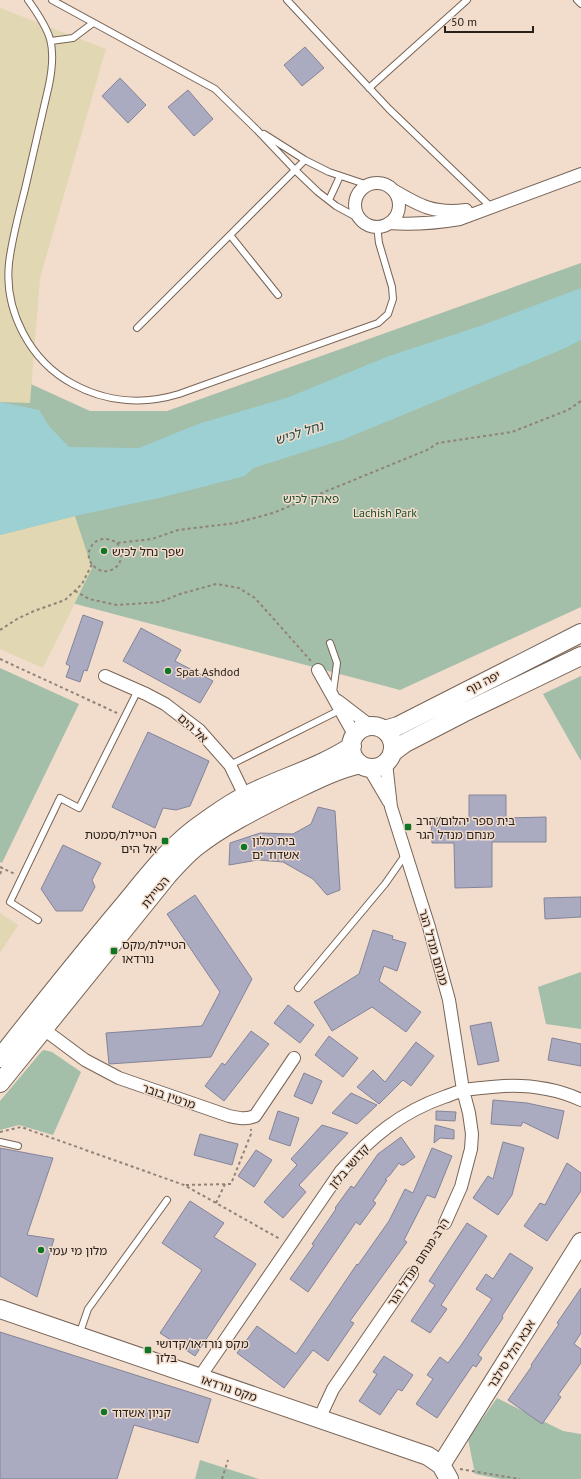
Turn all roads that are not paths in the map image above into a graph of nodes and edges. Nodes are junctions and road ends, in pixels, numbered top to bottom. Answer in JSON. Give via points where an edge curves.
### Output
{"nodes":[{"id":1,"x":28,"y":0,"type":"edge"},
{"id":2,"x":52,"y":0,"type":"edge"},
{"id":3,"x":287,"y":0,"type":"edge"},
{"id":4,"x":466,"y":0,"type":"edge"},
{"id":5,"x":577,"y":0,"type":"edge"},
{"id":6,"x":581,"y":4,"type":"edge"},
{"id":7,"x":94,"y":23,"type":"junction"},
{"id":8,"x":51,"y":41,"type":"junction"},
{"id":9,"x":369,"y":88,"type":"junction"},
{"id":10,"x":258,"y":130,"type":"junction"},
{"id":11,"x":305,"y":160,"type":"junction"},
{"id":12,"x":295,"y":170,"type":"junction"},
{"id":13,"x":581,"y":174,"type":"edge"},
{"id":14,"x":340,"y":176,"type":"junction"},
{"id":15,"x":368,"y":185,"type":"junction"},
{"id":16,"x":393,"y":190,"type":"junction"},
{"id":17,"x":329,"y":200,"type":"junction"},
{"id":18,"x":491,"y":207,"type":"junction"},
{"id":19,"x":360,"y":219,"type":"junction"},
{"id":20,"x":389,"y":223,"type":"junction"},
{"id":21,"x":377,"y":226,"type":"junction"},
{"id":22,"x":230,"y":235,"type":"junction"},
{"id":23,"x":278,"y":295,"type":"dead end"},
{"id":24,"x":137,"y":328,"type":"dead end"},
{"id":25,"x":581,"y":633,"type":"edge"},
{"id":26,"x":330,"y":644,"type":"dead end"},
{"id":27,"x":581,"y":656,"type":"edge"},
{"id":28,"x":318,"y":670,"type":"road end"},
{"id":29,"x":104,"y":676,"type":"dead end"},
{"id":30,"x":138,"y":690,"type":"junction"},
{"id":31,"x":332,"y":696,"type":"junction"},
{"id":32,"x":340,"y":710,"type":"junction"},
{"id":33,"x":378,"y":728,"type":"junction"},
{"id":34,"x":353,"y":741,"type":"junction"},
{"id":35,"x":390,"y":757,"type":"junction"},
{"id":36,"x":230,"y":765,"type":"junction"},
{"id":37,"x":364,"y":766,"type":"junction"},
{"id":38,"x":249,"y":803,"type":"junction"},
{"id":39,"x":391,"y":807,"type":"junction"},
{"id":40,"x":406,"y":854,"type":"junction"},
{"id":41,"x":38,"y":920,"type":"dead end"},
{"id":42,"x":298,"y":988,"type":"dead end"},
{"id":43,"x":37,"y":1024,"type":"junction"},
{"id":44,"x":0,"y":1058,"type":"edge"},
{"id":45,"x":294,"y":1058,"type":"dead end"},
{"id":46,"x":0,"y":1083,"type":"edge"},
{"id":47,"x":463,"y":1090,"type":"junction"},
{"id":48,"x":581,"y":1100,"type":"edge"},
{"id":49,"x":0,"y":1142,"type":"edge"},
{"id":50,"x":18,"y":1146,"type":"dead end"},
{"id":51,"x":167,"y":1200,"type":"dead end"},
{"id":52,"x":445,"y":1223,"type":"road end"},
{"id":53,"x":581,"y":1242,"type":"edge"},
{"id":54,"x":412,"y":1274,"type":"road end"},
{"id":55,"x":0,"y":1309,"type":"edge"},
{"id":56,"x":78,"y":1336,"type":"junction"},
{"id":57,"x":199,"y":1378,"type":"junction"},
{"id":58,"x":319,"y":1419,"type":"junction"},
{"id":59,"x":445,"y":1472,"type":"edge"}],
"edges":[{"from":1,"to":8,"type":"lane","via":[[43,21]]},
{"from":2,"to":7,"type":"lane"},
{"from":3,"to":9,"type":"lane"},
{"from":4,"to":9,"type":"lane"},
{"from":5,"to":6,"type":"lane"},
{"from":7,"to":8,"type":"lane","via":[[73,38]]},
{"from":7,"to":10,"type":"lane","via":[[215,90]]},
{"from":8,"to":21,"type":"lane","via":[[51,75],[11,250],[8,282],[14,310],[26,338],[38,356],[71,383],[109,398],[137,401],[160,399],[378,323],[388,314],[393,299]]},
{"from":9,"to":18,"type":"lane"},
{"from":10,"to":11,"type":"lane"},
{"from":10,"to":12,"type":"lane"},
{"from":11,"to":12,"type":"lane"},
{"from":11,"to":14,"type":"lane"},
{"from":12,"to":17,"type":"lane"},
{"from":12,"to":22,"type":"lane"},
{"from":13,"to":18,"type":"street"},
{"from":14,"to":15,"type":"lane"},
{"from":14,"to":17,"type":"lane"},
{"from":15,"to":16,"type":"street","via":[[382,184]]},
{"from":15,"to":19,"type":"street","via":[[358,194],[356,200],[355,207]]},
{"from":16,"to":18,"type":"street","via":[[411,201],[439,211]]},
{"from":16,"to":20,"type":"street","via":[[397,196],[398,207],[397,213]]},
{"from":17,"to":19,"type":"lane"},
{"from":18,"to":20,"type":"street","via":[[460,219],[441,222]]},
{"from":19,"to":21,"type":"street","via":[[371,226]]},
{"from":20,"to":21,"type":"street"},
{"from":22,"to":23,"type":"lane"},
{"from":22,"to":24,"type":"lane"},
{"from":25,"to":33,"type":"main road","name":"יפה נוף","via":[[398,726]]},
{"from":26,"to":31,"type":"lane","via":[[337,663]]},
{"from":27,"to":35,"type":"main road","name":"יפה נוף","via":[[405,743]]},
{"from":28,"to":31,"type":"street"},
{"from":29,"to":30,"type":"street","name":"אל הים"},
{"from":30,"to":36,"type":"street","name":"אל הים","via":[[165,704],[199,730]]},
{"from":30,"to":41,"type":"lane","via":[[79,808],[60,798],[10,902]]},
{"from":31,"to":32,"type":"street"},
{"from":31,"to":33,"type":"street"},
{"from":32,"to":34,"type":"street"},
{"from":32,"to":36,"type":"lane"},
{"from":33,"to":34,"type":"main road","via":[[362,729]]},
{"from":33,"to":35,"type":"main road","via":[[389,734],[392,740]]},
{"from":34,"to":37,"type":"main road","via":[[353,755]]},
{"from":34,"to":38,"type":"main road","name":"הטיילת","via":[[333,758]]},
{"from":35,"to":37,"type":"main road","via":[[381,766]]},
{"from":35,"to":39,"type":"street"},
{"from":36,"to":38,"type":"street","name":"אל הים"},
{"from":37,"to":38,"type":"main road","name":"הטיילת","via":[[345,768]]},
{"from":37,"to":39,"type":"street"},
{"from":38,"to":43,"type":"main road","name":"הטיילת","via":[[182,860]]},
{"from":39,"to":40,"type":"street","name":"מנחם מנדל הגר"},
{"from":40,"to":42,"type":"lane","via":[[385,884]]},
{"from":40,"to":47,"type":"street","name":"מנחם מנדל הגר","via":[[449,1000]]},
{"from":43,"to":44,"type":"main road","name":"הטיילת"},
{"from":43,"to":45,"type":"street","name":"מרטין בובר","via":[[86,1060],[119,1078],[241,1119],[255,1116]]},
{"from":43,"to":46,"type":"main road","name":"הטיילת"},
{"from":47,"to":48,"type":"street","name":"קדושי בלזן","via":[[486,1087],[534,1087]]},
{"from":47,"to":52,"type":"street","name":"הרב מנחם מנדל הגר","via":[[472,1134],[471,1150],[461,1187]]},
{"from":47,"to":57,"type":"street","name":"קדושי בלזן","via":[[419,1107],[382,1131],[362,1148],[341,1171]]},
{"from":49,"to":50,"type":"lane"},
{"from":51,"to":56,"type":"lane","via":[[88,1309]]},
{"from":53,"to":59,"type":"main road","name":"אבא הלל סילבר"},
{"from":54,"to":58,"type":"street","name":"הרב מנחם מנדל הגר","via":[[333,1388]]},
{"from":55,"to":56,"type":"main road","name":"מקס נורדאו"},
{"from":56,"to":57,"type":"main road","name":"מקס נורדאו"},
{"from":57,"to":58,"type":"main road","name":"מקס נורדאו"},
{"from":58,"to":59,"type":"main road","name":"מקס נורדאו","via":[[428,1456]]}]}
